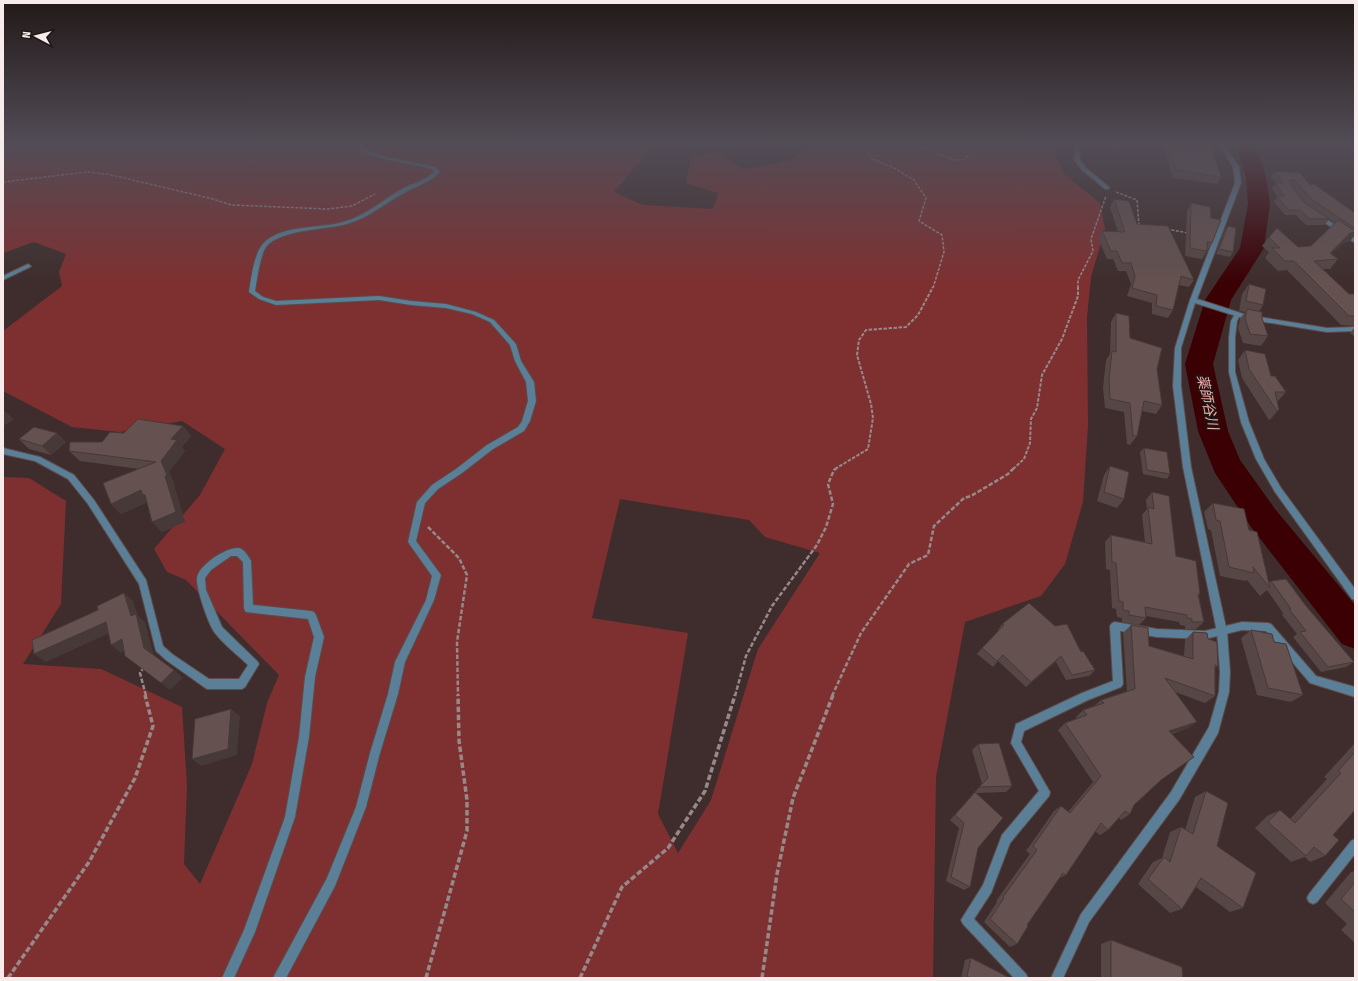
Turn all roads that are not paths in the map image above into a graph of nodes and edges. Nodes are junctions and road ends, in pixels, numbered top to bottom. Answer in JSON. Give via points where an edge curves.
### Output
{"nodes":[{"id":1,"x":407,"y":190,"type":"edge"},
{"id":2,"x":1236,"y":190,"type":"edge"},
{"id":3,"x":1310,"y":211,"type":"edge"},
{"id":4,"x":1355,"y":241,"type":"edge"},
{"id":5,"x":28,"y":266,"type":"dead end"},
{"id":6,"x":3,"y":278,"type":"edge"},
{"id":7,"x":1197,"y":302,"type":"junction"},
{"id":8,"x":1233,"y":314,"type":"junction"},
{"id":9,"x":1355,"y":329,"type":"edge"},
{"id":10,"x":3,"y":452,"type":"edge"},
{"id":11,"x":1355,"y":596,"type":"edge"},
{"id":12,"x":1222,"y":632,"type":"junction"},
{"id":13,"x":1355,"y":692,"type":"edge"},
{"id":14,"x":1355,"y":845,"type":"edge"},
{"id":15,"x":1313,"y":898,"type":"dead end"},
{"id":16,"x":228,"y":978,"type":"edge"},
{"id":17,"x":279,"y":978,"type":"edge"},
{"id":18,"x":1022,"y":978,"type":"edge"},
{"id":19,"x":1057,"y":978,"type":"edge"}],
"edges":[{"from":1,"to":17,"type":"street","via":[[361,218],[274,238],[264,246],[252,292],[276,303],[379,298],[446,306],[474,313],[492,321],[513,344],[518,361],[530,382],[532,401],[526,422],[521,429],[490,447],[434,487],[421,502],[412,542],[437,575],[430,600],[400,662],[394,694],[361,807],[331,882]]},
{"from":2,"to":7,"type":"street"},
{"from":3,"to":4,"type":"street"},
{"from":5,"to":6,"type":"street"},
{"from":7,"to":8,"type":"street"},
{"from":7,"to":12,"type":"street","via":[[1178,348],[1177,386],[1187,467]]},
{"from":8,"to":9,"type":"street","via":[[1327,330]]},
{"from":8,"to":11,"type":"street","via":[[1232,372],[1245,422],[1260,459],[1278,490]]},
{"from":10,"to":16,"type":"street","via":[[37,459],[71,477],[91,502],[142,583],[159,648],[207,684],[242,684],[254,664],[218,630],[202,590],[201,577],[208,567],[229,553],[239,552],[247,561],[249,609],[311,615],[319,637],[310,677],[304,737],[290,817],[249,932]]},
{"from":12,"to":13,"type":"street","via":[[1242,626],[1268,627],[1313,680]]},
{"from":12,"to":18,"type":"street","via":[[1205,635],[1157,633],[1114,626],[1118,684],[1085,696],[1020,728],[1016,743],[1045,792],[1006,839],[987,889],[967,920]]},
{"from":12,"to":19,"type":"street","via":[[1224,692],[1214,729],[1175,796],[1085,918]]},
{"from":14,"to":15,"type":"street"}]}
